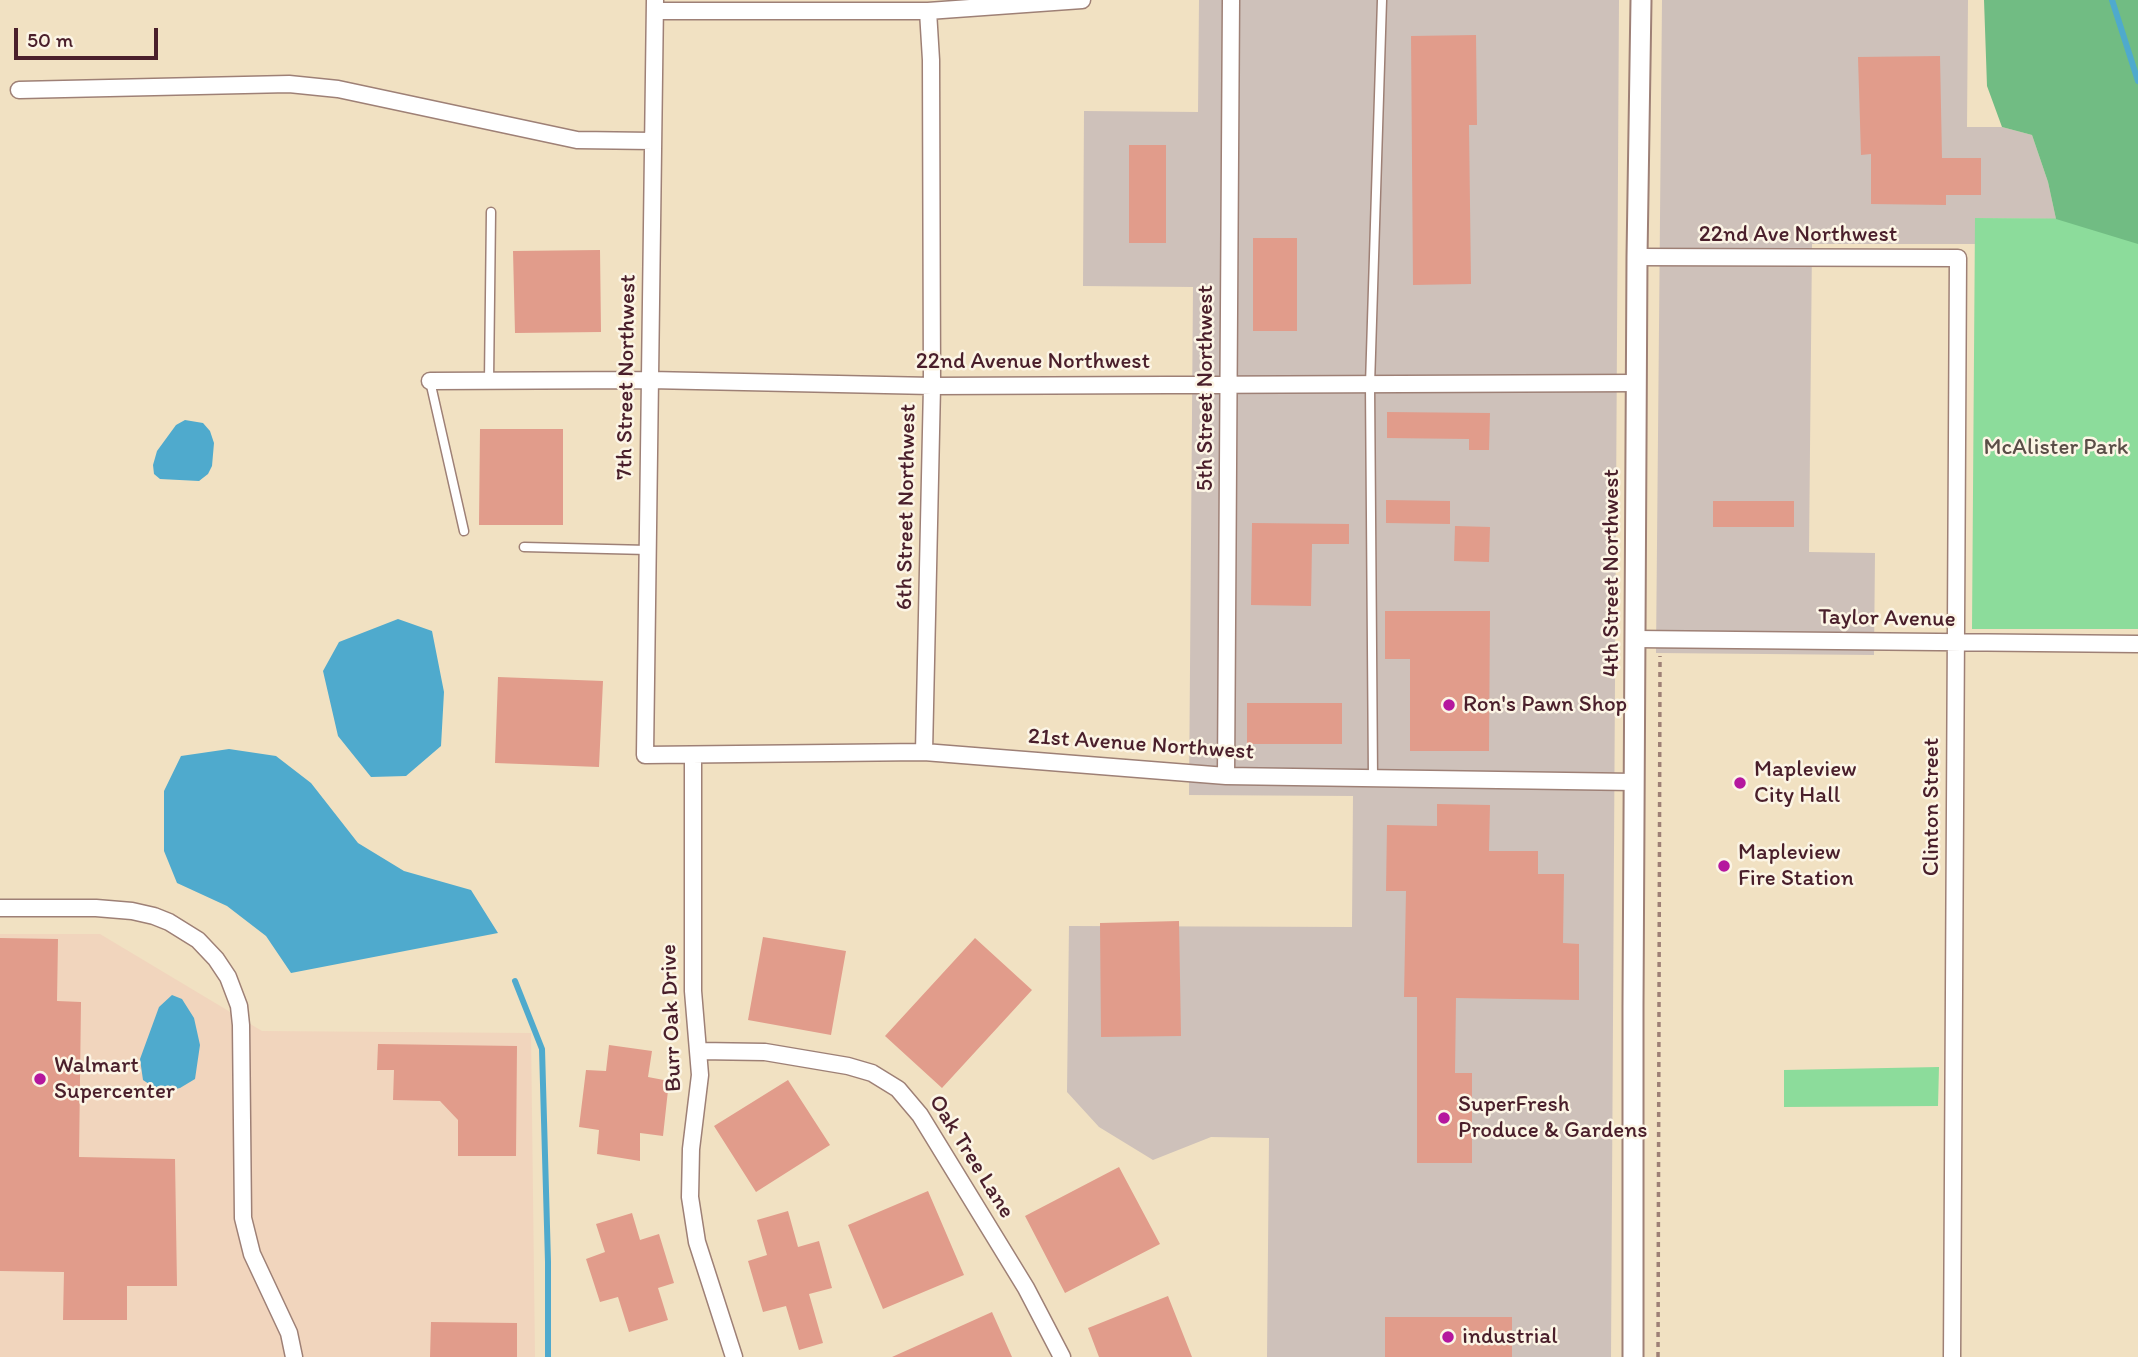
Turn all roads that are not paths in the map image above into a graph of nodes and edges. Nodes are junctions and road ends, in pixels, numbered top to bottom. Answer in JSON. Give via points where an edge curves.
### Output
{"nodes":[{"id":1,"x":1082,"y":0,"type":"edge"},
{"id":2,"x":1231,"y":0,"type":"edge"},
{"id":3,"x":1382,"y":0,"type":"edge"},
{"id":4,"x":1641,"y":0,"type":"edge"},
{"id":5,"x":655,"y":6,"type":"edge"},
{"id":6,"x":928,"y":11,"type":"junction"},
{"id":7,"x":19,"y":90,"type":"dead end"},
{"id":8,"x":653,"y":141,"type":"junction"},
{"id":9,"x":491,"y":212,"type":"dead end"},
{"id":10,"x":1637,"y":257,"type":"junction"},
{"id":11,"x":1958,"y":258,"type":"joint"},
{"id":12,"x":650,"y":380,"type":"junction"},
{"id":13,"x":430,"y":381,"type":"joint"},
{"id":14,"x":489,"y":381,"type":"junction"},
{"id":15,"x":1637,"y":383,"type":"junction"},
{"id":16,"x":1228,"y":385,"type":"junction"},
{"id":17,"x":1370,"y":385,"type":"junction"},
{"id":18,"x":932,"y":386,"type":"junction"},
{"id":19,"x":464,"y":531,"type":"dead end"},
{"id":20,"x":524,"y":547,"type":"dead end"},
{"id":21,"x":648,"y":550,"type":"junction"},
{"id":22,"x":1636,"y":639,"type":"junction"},
{"id":23,"x":1956,"y":642,"type":"junction"},
{"id":24,"x":2138,"y":644,"type":"edge"},
{"id":25,"x":924,"y":752,"type":"junction"},
{"id":26,"x":692,"y":754,"type":"junction"},
{"id":27,"x":645,"y":755,"type":"joint"},
{"id":28,"x":1226,"y":776,"type":"junction"},
{"id":29,"x":1373,"y":779,"type":"junction"},
{"id":30,"x":1634,"y":782,"type":"junction"},
{"id":31,"x":0,"y":908,"type":"edge"},
{"id":32,"x":699,"y":1051,"type":"junction"},
{"id":33,"x":294,"y":1357,"type":"edge"},
{"id":34,"x":734,"y":1357,"type":"edge"},
{"id":35,"x":1062,"y":1357,"type":"edge"},
{"id":36,"x":1633,"y":1357,"type":"edge"},
{"id":37,"x":1952,"y":1357,"type":"edge"}],
"edges":[{"from":1,"to":6,"type":"street"},
{"from":2,"to":16,"type":"street","name":"5th Street Northwest"},
{"from":3,"to":17,"type":"lane"},
{"from":4,"to":10,"type":"street","name":"4th Street Northwest"},
{"from":5,"to":6,"type":"street"},
{"from":5,"to":8,"type":"street","name":"7th Street Northwest"},
{"from":6,"to":18,"type":"street","name":"6th Street Northwest"},
{"from":7,"to":8,"type":"street","via":[[289,84],[338,89],[577,141]]},
{"from":8,"to":12,"type":"street","name":"7th Street Northwest"},
{"from":9,"to":14,"type":"lane"},
{"from":10,"to":11,"type":"street","name":"22nd Ave Northwest"},
{"from":10,"to":15,"type":"street","name":"4th Street Northwest"},
{"from":11,"to":23,"type":"street","name":"Clinton Street"},
{"from":12,"to":14,"type":"street","name":"22nd Avenue Northwest"},
{"from":12,"to":18,"type":"street","name":"22nd Avenue Northwest"},
{"from":12,"to":21,"type":"street","name":"7th Street Northwest"},
{"from":13,"to":14,"type":"street","name":"22nd Avenue Northwest"},
{"from":13,"to":19,"type":"lane"},
{"from":15,"to":17,"type":"street","name":"22nd Avenue Northwest"},
{"from":15,"to":22,"type":"street","name":"4th Street Northwest"},
{"from":16,"to":17,"type":"street","name":"22nd Avenue Northwest"},
{"from":16,"to":18,"type":"street","name":"22nd Avenue Northwest"},
{"from":16,"to":28,"type":"street","name":"5th Street Northwest"},
{"from":17,"to":29,"type":"lane"},
{"from":18,"to":25,"type":"street","name":"6th Street Northwest"},
{"from":20,"to":21,"type":"lane"},
{"from":21,"to":27,"type":"street","name":"7th Street Northwest"},
{"from":22,"to":23,"type":"street","name":"Taylor Avenue"},
{"from":22,"to":30,"type":"street","name":"4th Street Northwest"},
{"from":23,"to":24,"type":"street","name":"Taylor Avenue"},
{"from":23,"to":37,"type":"street","name":"Clinton Street"},
{"from":25,"to":26,"type":"street","name":"21st Avenue Northwest"},
{"from":25,"to":28,"type":"street","name":"21st Avenue Northwest"},
{"from":26,"to":27,"type":"street","name":"21st Avenue Northwest"},
{"from":26,"to":32,"type":"street","name":"Burr Oak Drive","via":[[693,991]]},
{"from":28,"to":29,"type":"street","name":"21st Avenue Northwest"},
{"from":29,"to":30,"type":"street","name":"21st Avenue Northwest"},
{"from":30,"to":36,"type":"street","name":"4th Street Northwest"},
{"from":31,"to":33,"type":"street","via":[[96,908],[154,916],[198,940],[228,977],[241,1025],[243,1219],[252,1254],[289,1333]]},
{"from":32,"to":34,"type":"street","name":"Burr Oak Drive","via":[[689,1174],[692,1216]]},
{"from":32,"to":35,"type":"street","name":"Oak Tree Lane","via":[[765,1052],[848,1066],[872,1073],[898,1089],[920,1115],[1026,1288]]}]}
